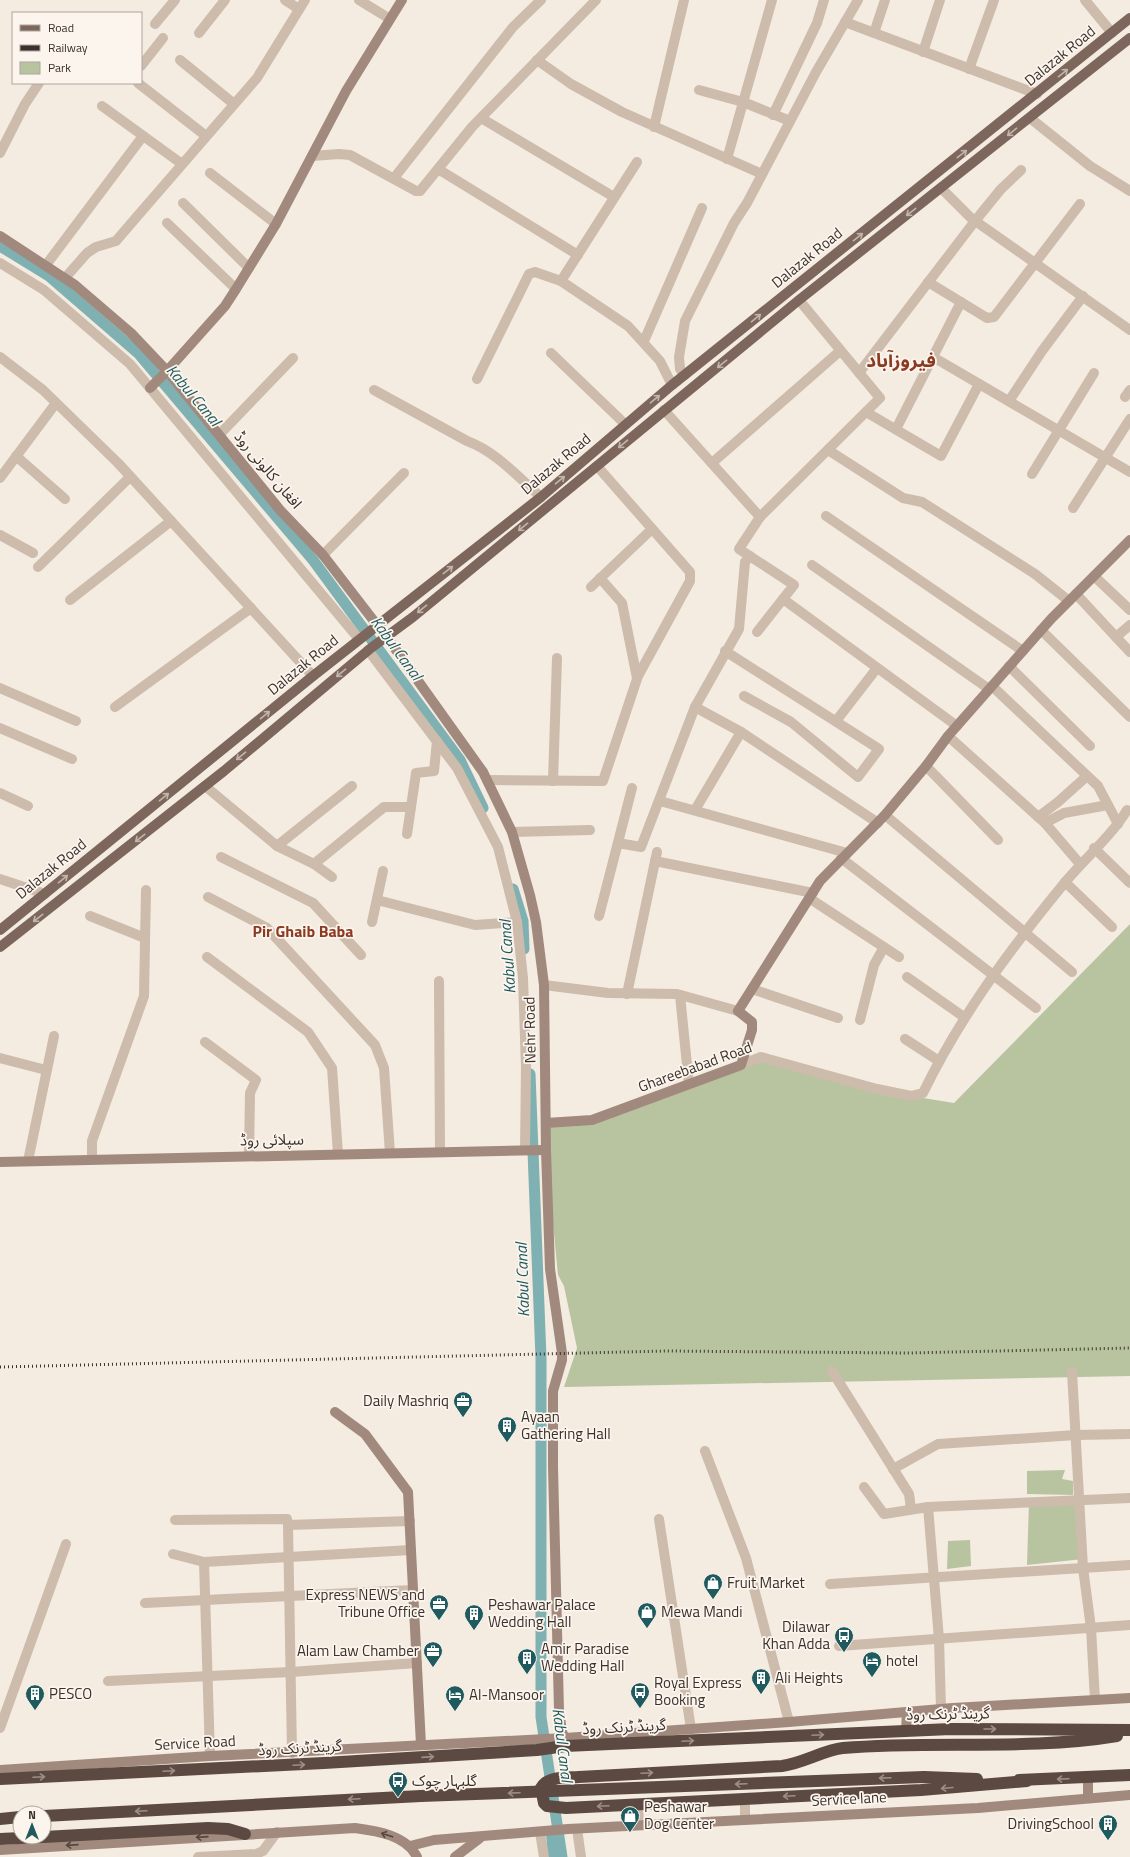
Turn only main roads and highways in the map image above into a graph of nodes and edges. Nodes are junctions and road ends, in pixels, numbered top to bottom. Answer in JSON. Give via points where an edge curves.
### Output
{"nodes":[{"id":1,"x":1130,"y":18,"type":"edge"},
{"id":2,"x":1130,"y":38,"type":"edge"},
{"id":3,"x":931,"y":179,"type":"junction"},
{"id":4,"x":941,"y":188,"type":"junction"},
{"id":5,"x":43,"y":895,"type":"junction"},
{"id":6,"x":51,"y":908,"type":"junction"},
{"id":7,"x":0,"y":930,"type":"edge"},
{"id":8,"x":0,"y":948,"type":"edge"},
{"id":9,"x":1130,"y":1730,"type":"edge"},
{"id":10,"x":1130,"y":1734,"type":"edge"},
{"id":11,"x":1130,"y":1775,"type":"edge"},
{"id":12,"x":0,"y":1779,"type":"edge"},
{"id":13,"x":1028,"y":1781,"type":"junction"},
{"id":14,"x":52,"y":1816,"type":"edge"},
{"id":15,"x":12,"y":1817,"type":"edge"},
{"id":16,"x":0,"y":1818,"type":"edge"},
{"id":17,"x":245,"y":1834,"type":"road end"},
{"id":18,"x":52,"y":1837,"type":"edge"},
{"id":19,"x":12,"y":1838,"type":"edge"},
{"id":20,"x":0,"y":1839,"type":"edge"}],
"edges":[{"from":3,"to":1,"type":"main road","name":"Dalazak Road","one_way":true},
{"from":2,"to":4,"type":"main road","name":"Dalazak Road","one_way":true},
{"from":3,"to":4,"type":"main road"},
{"from":5,"to":3,"type":"main road","name":"Dalazak Road","one_way":true,"via":[[313,676],[541,497],[672,385]]},
{"from":4,"to":6,"type":"main road","name":"Dalazak Road","one_way":true,"via":[[799,300],[413,617],[369,649],[205,786]]},
{"from":5,"to":6,"type":"main road"},
{"from":5,"to":7,"type":"main road","name":"Dalazak Road"},
{"from":6,"to":8,"type":"main road","name":"Dalazak Road","one_way":true},
{"from":12,"to":9,"type":"highway","name":"گرینڈ ٹرنک روڈ","one_way":true,"via":[[324,1763],[562,1741],[951,1730]]},
{"from":13,"to":10,"type":"highway","one_way":true,"via":[[921,1790],[553,1808],[544,1803],[542,1788],[547,1782],[555,1779],[787,1766],[841,1748],[1047,1744],[1082,1742]]},
{"from":11,"to":13,"type":"highway","one_way":true},
{"from":13,"to":14,"type":"highway","one_way":true,"bridge":true,"via":[[924,1777],[414,1796]]},
{"from":15,"to":16,"type":"highway"},
{"from":17,"to":18,"type":"highway","via":[[228,1829],[208,1828]]},
{"from":19,"to":20,"type":"highway"}]}
